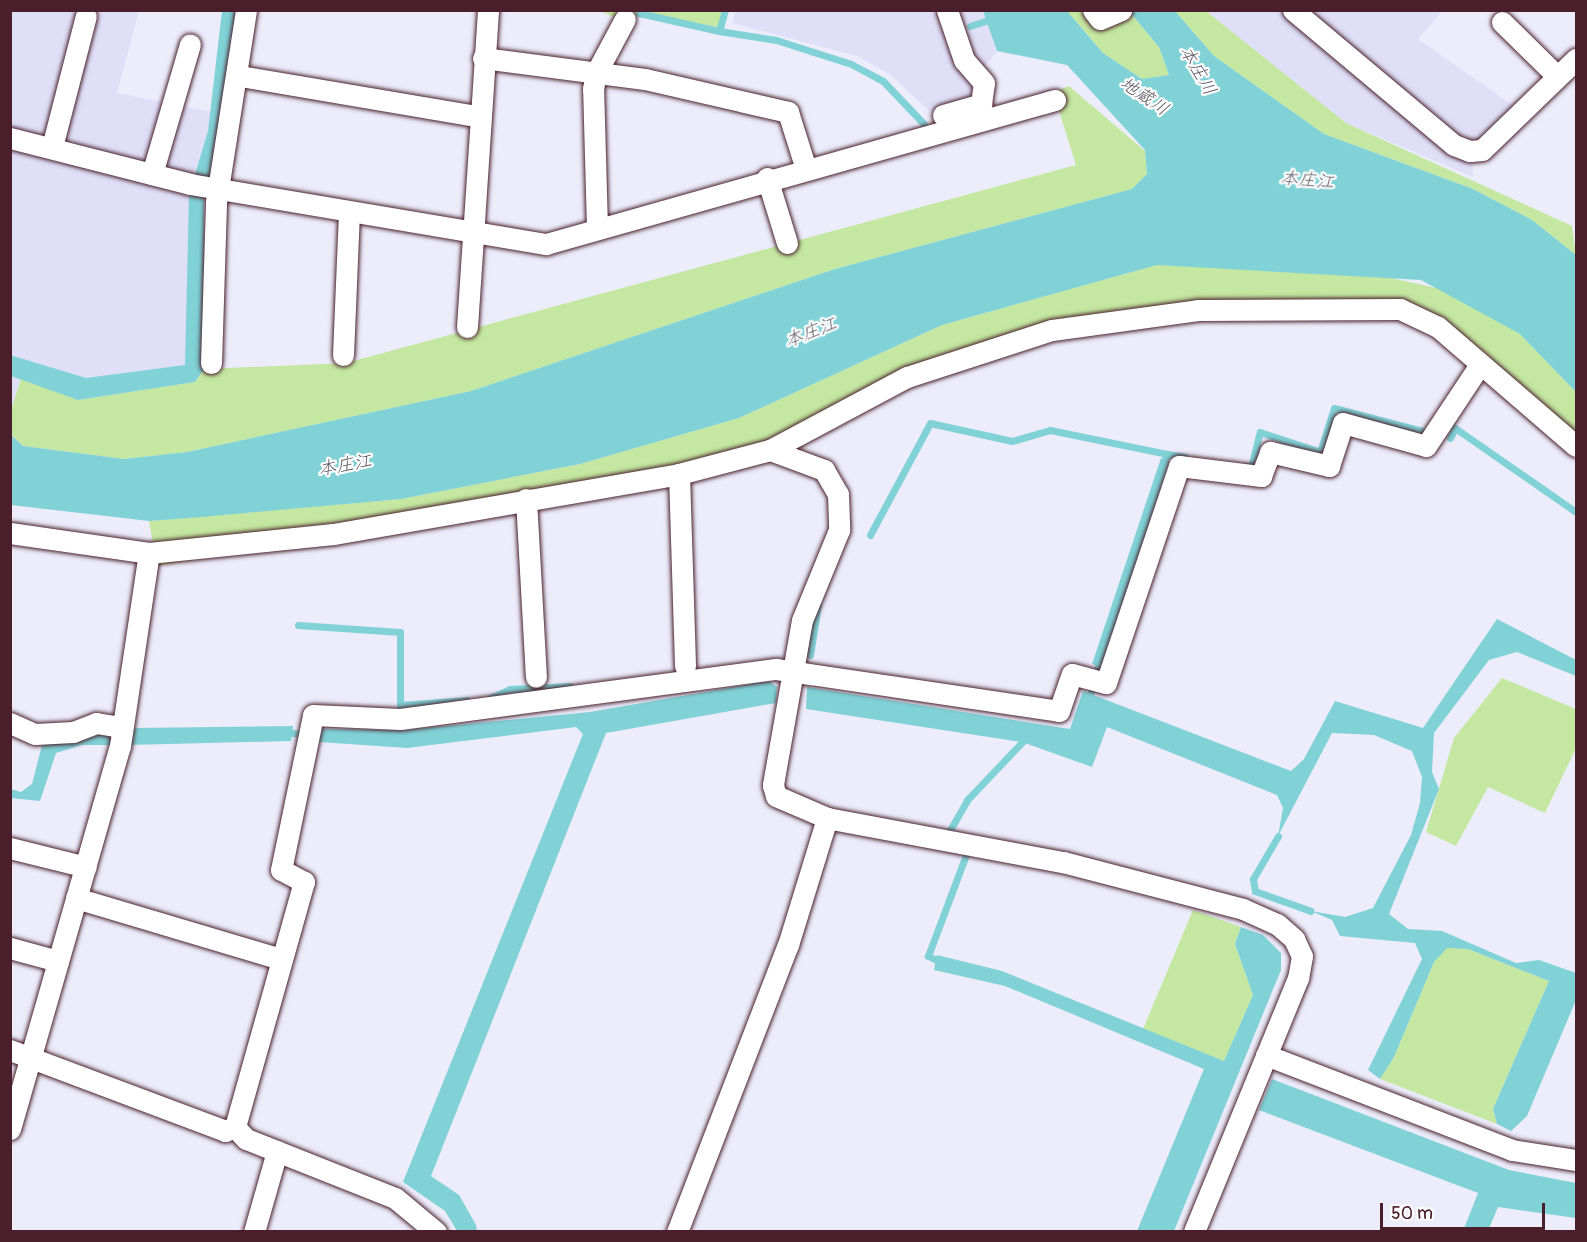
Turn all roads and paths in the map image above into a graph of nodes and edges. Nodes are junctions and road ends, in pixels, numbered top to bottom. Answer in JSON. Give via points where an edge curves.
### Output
{"nodes":[{"id":1,"x":246,"y":10,"type":"edge"},
{"id":2,"x":488,"y":10,"type":"edge"},
{"id":3,"x":947,"y":10,"type":"edge"},
{"id":4,"x":1093,"y":10,"type":"edge"},
{"id":5,"x":1293,"y":10,"type":"edge"},
{"id":6,"x":1118,"y":12,"type":"edge"},
{"id":7,"x":86,"y":16,"type":"dead end"},
{"id":8,"x":625,"y":19,"type":"dead end"},
{"id":9,"x":1503,"y":22,"type":"dead end"},
{"id":10,"x":190,"y":44,"type":"dead end"},
{"id":11,"x":483,"y":58,"type":"junction"},
{"id":12,"x":1576,"y":59,"type":"edge"},
{"id":13,"x":596,"y":73,"type":"junction"},
{"id":14,"x":1555,"y":74,"type":"junction"},
{"id":15,"x":240,"y":76,"type":"junction"},
{"id":16,"x":1055,"y":100,"type":"dead end"},
{"id":17,"x":477,"y":116,"type":"junction"},
{"id":18,"x":936,"y":132,"type":"junction"},
{"id":19,"x":10,"y":138,"type":"edge"},
{"id":20,"x":52,"y":147,"type":"junction"},
{"id":21,"x":805,"y":166,"type":"junction"},
{"id":22,"x":152,"y":174,"type":"junction"},
{"id":23,"x":766,"y":178,"type":"junction"},
{"id":24,"x":216,"y":189,"type":"junction"},
{"id":25,"x":350,"y":212,"type":"junction"},
{"id":26,"x":597,"y":228,"type":"junction"},
{"id":27,"x":471,"y":232,"type":"junction"},
{"id":28,"x":787,"y":243,"type":"dead end"},
{"id":29,"x":467,"y":327,"type":"dead end"},
{"id":30,"x":343,"y":356,"type":"dead end"},
{"id":31,"x":211,"y":363,"type":"dead end"},
{"id":32,"x":1479,"y":366,"type":"junction"},
{"id":33,"x":1576,"y":446,"type":"edge"},
{"id":34,"x":770,"y":450,"type":"junction"},
{"id":35,"x":679,"y":474,"type":"junction"},
{"id":36,"x":526,"y":499,"type":"junction"},
{"id":37,"x":10,"y":533,"type":"edge"},
{"id":38,"x":149,"y":553,"type":"junction"},
{"id":39,"x":685,"y":666,"type":"dead end"},
{"id":40,"x":792,"y":671,"type":"junction"},
{"id":41,"x":536,"y":677,"type":"dead end"},
{"id":42,"x":10,"y":723,"type":"edge"},
{"id":43,"x":121,"y":735,"type":"junction"},
{"id":44,"x":827,"y":818,"type":"junction"},
{"id":45,"x":10,"y":848,"type":"edge"},
{"id":46,"x":86,"y":867,"type":"junction"},
{"id":47,"x":76,"y":898,"type":"junction"},
{"id":48,"x":10,"y":948,"type":"edge"},
{"id":49,"x":280,"y":959,"type":"junction"},
{"id":50,"x":58,"y":961,"type":"junction"},
{"id":51,"x":20,"y":1053,"type":"edge"},
{"id":52,"x":1266,"y":1055,"type":"junction"},
{"id":53,"x":235,"y":1127,"type":"junction"},
{"id":54,"x":10,"y":1129,"type":"edge"},
{"id":55,"x":277,"y":1151,"type":"junction"},
{"id":56,"x":1575,"y":1154,"type":"edge"},
{"id":57,"x":254,"y":1232,"type":"edge"},
{"id":58,"x":436,"y":1232,"type":"edge"},
{"id":59,"x":677,"y":1232,"type":"edge"},
{"id":60,"x":1194,"y":1232,"type":"edge"}],
"edges":[{"from":1,"to":15,"type":"street"},
{"from":2,"to":11,"type":"street"},
{"from":3,"to":18,"type":"street","via":[[964,60],[984,83],[981,104],[935,118]]},
{"from":4,"to":6,"type":"street","via":[[1100,19]]},
{"from":5,"to":14,"type":"street","via":[[1454,145],[1470,151],[1482,150]]},
{"from":7,"to":20,"type":"street"},
{"from":8,"to":13,"type":"street"},
{"from":9,"to":14,"type":"street"},
{"from":10,"to":22,"type":"street"},
{"from":11,"to":13,"type":"street"},
{"from":11,"to":17,"type":"street"},
{"from":12,"to":14,"type":"street"},
{"from":13,"to":21,"type":"street","via":[[788,112]]},
{"from":13,"to":26,"type":"street"},
{"from":15,"to":17,"type":"street"},
{"from":15,"to":24,"type":"street"},
{"from":16,"to":18,"type":"street"},
{"from":17,"to":27,"type":"street"},
{"from":18,"to":21,"type":"street"},
{"from":19,"to":20,"type":"street"},
{"from":20,"to":22,"type":"street"},
{"from":21,"to":23,"type":"street"},
{"from":22,"to":24,"type":"street"},
{"from":23,"to":26,"type":"street"},
{"from":23,"to":28,"type":"street"},
{"from":24,"to":25,"type":"street"},
{"from":24,"to":31,"type":"street"},
{"from":25,"to":27,"type":"street"},
{"from":25,"to":30,"type":"street"},
{"from":26,"to":27,"type":"street","via":[[546,244]]},
{"from":27,"to":29,"type":"street"},
{"from":32,"to":33,"type":"street"},
{"from":32,"to":34,"type":"street","via":[[1438,327],[1400,309],[1180,312],[1052,330],[907,377]]},
{"from":32,"to":40,"type":"street","via":[[1426,446],[1343,423],[1329,466],[1270,452],[1261,476],[1179,466],[1106,683],[1072,674],[1059,711]]},
{"from":34,"to":35,"type":"street"},
{"from":34,"to":40,"type":"street","via":[[824,470],[838,494],[839,530],[802,620]]},
{"from":35,"to":36,"type":"street"},
{"from":35,"to":39,"type":"street"},
{"from":36,"to":38,"type":"street","via":[[333,534]]},
{"from":36,"to":41,"type":"street"},
{"from":37,"to":38,"type":"street"},
{"from":38,"to":43,"type":"street"},
{"from":40,"to":44,"type":"street","via":[[773,785],[785,803]]},
{"from":40,"to":49,"type":"street","via":[[400,719],[313,715],[281,870],[304,882]]},
{"from":42,"to":43,"type":"street","via":[[34,734],[73,732],[96,723]]},
{"from":43,"to":46,"type":"street"},
{"from":44,"to":52,"type":"street","via":[[1063,862],[1243,909],[1276,924],[1302,956],[1298,978]]},
{"from":44,"to":59,"type":"street","via":[[788,945]]},
{"from":45,"to":46,"type":"street"},
{"from":46,"to":47,"type":"street"},
{"from":47,"to":49,"type":"street"},
{"from":47,"to":50,"type":"street"},
{"from":48,"to":50,"type":"street"},
{"from":49,"to":53,"type":"street"},
{"from":50,"to":51,"type":"street"},
{"from":51,"to":53,"type":"street","via":[[225,1131]]},
{"from":51,"to":54,"type":"street"},
{"from":52,"to":56,"type":"street","via":[[1512,1150]]},
{"from":52,"to":60,"type":"street"},
{"from":53,"to":55,"type":"street","via":[[246,1139]]},
{"from":55,"to":57,"type":"street"},
{"from":55,"to":58,"type":"street","via":[[395,1198]]}]}
